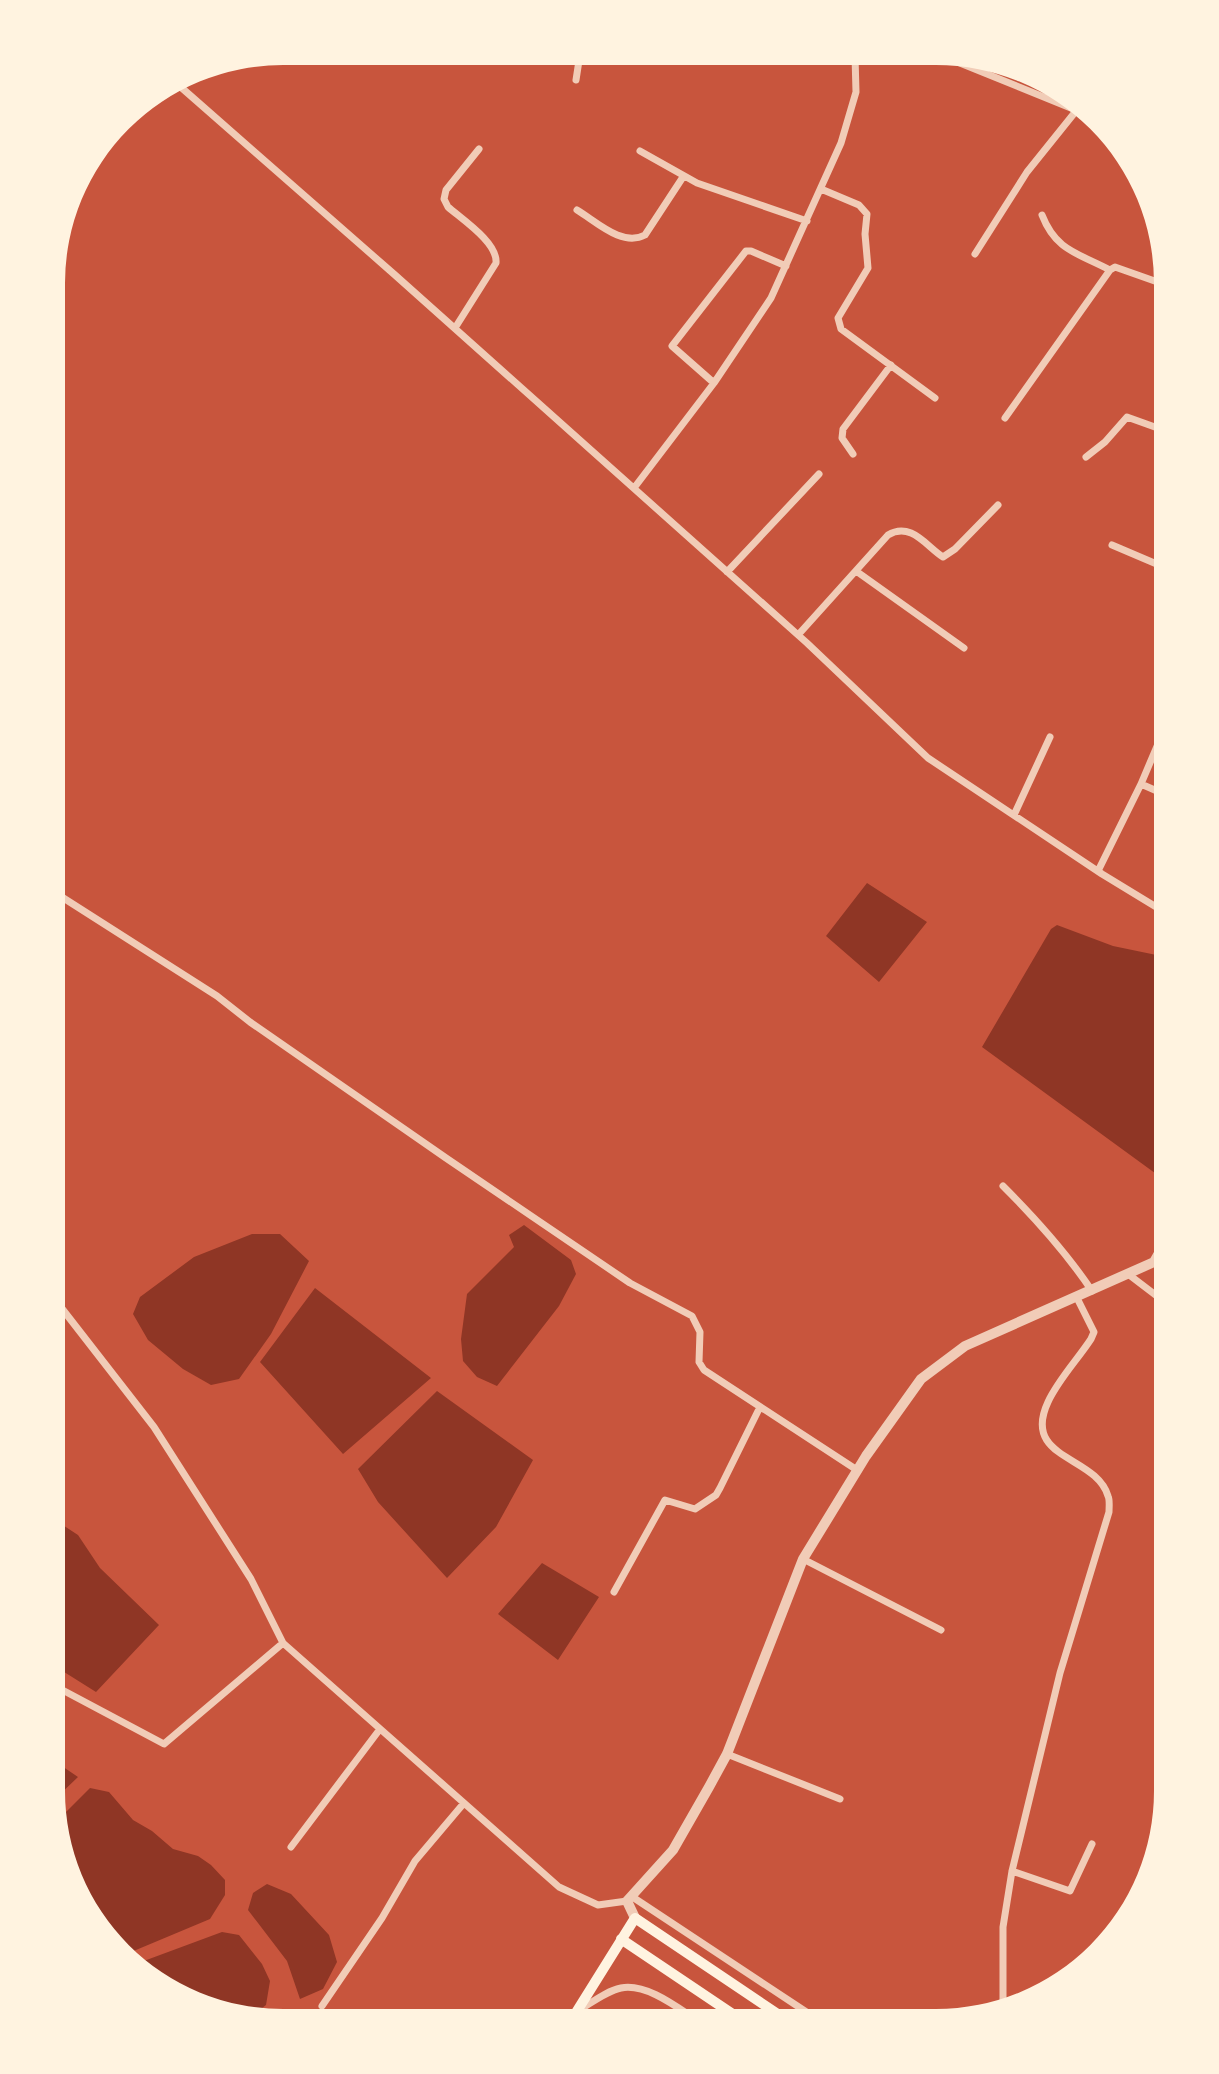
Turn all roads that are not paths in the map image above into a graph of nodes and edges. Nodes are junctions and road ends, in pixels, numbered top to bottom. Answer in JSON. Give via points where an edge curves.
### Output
{"nodes":[{"id":1,"x":578,"y":65,"type":"edge"},
{"id":2,"x":855,"y":65,"type":"edge"},
{"id":3,"x":973,"y":68,"type":"edge"},
{"id":4,"x":576,"y":80,"type":"dead end"},
{"id":5,"x":183,"y":89,"type":"edge"},
{"id":6,"x":1062,"y":105,"type":"edge"},
{"id":7,"x":1074,"y":114,"type":"edge"},
{"id":8,"x":479,"y":149,"type":"dead end"},
{"id":9,"x":640,"y":151,"type":"dead end"},
{"id":10,"x":683,"y":177,"type":"junction"},
{"id":11,"x":821,"y":189,"type":"junction"},
{"id":12,"x":577,"y":210,"type":"dead end"},
{"id":13,"x":1042,"y":215,"type":"dead end"},
{"id":14,"x":807,"y":221,"type":"junction"},
{"id":15,"x":975,"y":254,"type":"dead end"},
{"id":16,"x":786,"y":266,"type":"junction"},
{"id":17,"x":1110,"y":270,"type":"junction"},
{"id":18,"x":1154,"y":280,"type":"edge"},
{"id":19,"x":455,"y":328,"type":"junction"},
{"id":20,"x":891,"y":365,"type":"junction"},
{"id":21,"x":714,"y":383,"type":"junction"},
{"id":22,"x":935,"y":398,"type":"dead end"},
{"id":23,"x":1005,"y":418,"type":"dead end"},
{"id":24,"x":1154,"y":427,"type":"edge"},
{"id":25,"x":853,"y":454,"type":"dead end"},
{"id":26,"x":1086,"y":457,"type":"dead end"},
{"id":27,"x":819,"y":474,"type":"dead end"},
{"id":28,"x":634,"y":488,"type":"junction"},
{"id":29,"x":998,"y":505,"type":"dead end"},
{"id":30,"x":1112,"y":545,"type":"dead end"},
{"id":31,"x":1154,"y":563,"type":"edge"},
{"id":32,"x":856,"y":571,"type":"junction"},
{"id":33,"x":727,"y":572,"type":"junction"},
{"id":34,"x":798,"y":635,"type":"junction"},
{"id":35,"x":964,"y":648,"type":"dead end"},
{"id":36,"x":1050,"y":737,"type":"dead end"},
{"id":37,"x":1154,"y":753,"type":"edge"},
{"id":38,"x":1141,"y":784,"type":"junction"},
{"id":39,"x":1154,"y":790,"type":"edge"},
{"id":40,"x":1014,"y":815,"type":"junction"},
{"id":41,"x":1098,"y":871,"type":"junction"},
{"id":42,"x":65,"y":899,"type":"edge"},
{"id":43,"x":1154,"y":906,"type":"edge"},
{"id":44,"x":1003,"y":1186,"type":"dead end"},
{"id":45,"x":1154,"y":1262,"type":"edge"},
{"id":46,"x":1128,"y":1274,"type":"junction"},
{"id":47,"x":1092,"y":1291,"type":"junction"},
{"id":48,"x":1154,"y":1294,"type":"edge"},
{"id":49,"x":1077,"y":1298,"type":"junction"},
{"id":50,"x":65,"y":1312,"type":"edge"},
{"id":51,"x":760,"y":1407,"type":"junction"},
{"id":52,"x":857,"y":1470,"type":"junction"},
{"id":53,"x":803,"y":1559,"type":"junction"},
{"id":54,"x":614,"y":1592,"type":"dead end"},
{"id":55,"x":942,"y":1630,"type":"dead end"},
{"id":56,"x":283,"y":1643,"type":"junction"},
{"id":57,"x":65,"y":1691,"type":"edge"},
{"id":58,"x":380,"y":1729,"type":"junction"},
{"id":59,"x":727,"y":1754,"type":"junction"},
{"id":60,"x":840,"y":1799,"type":"dead end"},
{"id":61,"x":464,"y":1803,"type":"junction"},
{"id":62,"x":1092,"y":1843,"type":"dead end"},
{"id":63,"x":291,"y":1847,"type":"dead end"},
{"id":64,"x":1012,"y":1871,"type":"junction"},
{"id":65,"x":629,"y":1899,"type":"junction"},
{"id":66,"x":635,"y":1918,"type":"junction"},
{"id":67,"x":621,"y":1940,"type":"junction"},
{"id":68,"x":1003,"y":1999,"type":"edge"},
{"id":69,"x":321,"y":2006,"type":"dead end"},
{"id":70,"x":580,"y":2009,"type":"edge"},
{"id":71,"x":586,"y":2009,"type":"edge"},
{"id":72,"x":678,"y":2009,"type":"edge"},
{"id":73,"x":725,"y":2009,"type":"edge"},
{"id":74,"x":770,"y":2009,"type":"edge"},
{"id":75,"x":801,"y":2009,"type":"edge"}],
"edges":[{"from":1,"to":4,"type":"street"},
{"from":2,"to":11,"type":"street","via":[[856,92]]},
{"from":3,"to":6,"type":"street"},
{"from":5,"to":19,"type":"street"},
{"from":7,"to":15,"type":"street","via":[[1027,172]]},
{"from":8,"to":19,"type":"street","via":[[446,190],[444,199],[492,246],[496,263]]},
{"from":9,"to":10,"type":"street"},
{"from":10,"to":12,"type":"street","via":[[638,239],[625,240]]},
{"from":10,"to":14,"type":"street"},
{"from":11,"to":14,"type":"street"},
{"from":11,"to":20,"type":"street","via":[[859,205],[867,214],[868,268],[842,309],[839,325]]},
{"from":13,"to":17,"type":"street","via":[[1048,232],[1062,245]]},
{"from":14,"to":16,"type":"street"},
{"from":16,"to":21,"type":"street","via":[[771,298]]},
{"from":16,"to":21,"type":"street","via":[[746,251],[671,346]]},
{"from":17,"to":18,"type":"street","via":[[1115,267]]},
{"from":17,"to":23,"type":"street"},
{"from":19,"to":28,"type":"street"},
{"from":20,"to":22,"type":"street"},
{"from":20,"to":25,"type":"street","via":[[843,429],[842,438]]},
{"from":21,"to":28,"type":"street"},
{"from":24,"to":26,"type":"street","via":[[1127,417]]},
{"from":27,"to":33,"type":"street"},
{"from":28,"to":33,"type":"street"},
{"from":29,"to":32,"type":"street","via":[[948,556],[939,556],[924,539],[895,531]]},
{"from":30,"to":31,"type":"street"},
{"from":32,"to":34,"type":"street"},
{"from":32,"to":35,"type":"street"},
{"from":33,"to":34,"type":"street"},
{"from":34,"to":40,"type":"street","via":[[928,758]]},
{"from":36,"to":40,"type":"street"},
{"from":37,"to":38,"type":"street"},
{"from":38,"to":39,"type":"street"},
{"from":38,"to":41,"type":"street"},
{"from":40,"to":41,"type":"street"},
{"from":41,"to":43,"type":"street"},
{"from":42,"to":51,"type":"street","via":[[217,996],[631,1283],[692,1317],[699,1332],[700,1366]]},
{"from":44,"to":47,"type":"street","via":[[1045,1228]]},
{"from":45,"to":46,"type":"street"},
{"from":46,"to":47,"type":"street"},
{"from":46,"to":48,"type":"street"},
{"from":47,"to":49,"type":"street"},
{"from":49,"to":52,"type":"street","via":[[965,1346],[921,1379]]},
{"from":49,"to":64,"type":"street","via":[[1094,1332],[1049,1401],[1042,1434],[1100,1482],[1108,1496],[1109,1512],[1059,1673]]},
{"from":50,"to":56,"type":"street","via":[[154,1427],[251,1579]]},
{"from":51,"to":52,"type":"street"},
{"from":51,"to":54,"type":"street","via":[[716,1495],[695,1509],[665,1500]]},
{"from":52,"to":53,"type":"street"},
{"from":53,"to":55,"type":"street"},
{"from":53,"to":59,"type":"street"},
{"from":56,"to":57,"type":"street","via":[[164,1744]]},
{"from":56,"to":58,"type":"street"},
{"from":58,"to":61,"type":"street"},
{"from":58,"to":63,"type":"street"},
{"from":59,"to":60,"type":"street"},
{"from":59,"to":65,"type":"street","via":[[673,1850]]},
{"from":61,"to":65,"type":"street","via":[[559,1887],[598,1905]]},
{"from":61,"to":69,"type":"street","via":[[415,1861]]},
{"from":62,"to":64,"type":"street","via":[[1070,1891]]},
{"from":64,"to":68,"type":"street","via":[[1002,1934]]},
{"from":65,"to":66,"type":"street"},
{"from":65,"to":75,"type":"street"},
{"from":66,"to":67,"type":"main road"},
{"from":66,"to":74,"type":"main road"},
{"from":67,"to":70,"type":"main road"},
{"from":67,"to":73,"type":"main road"},
{"from":71,"to":72,"type":"street","via":[[610,1992],[630,1987]]}]}
